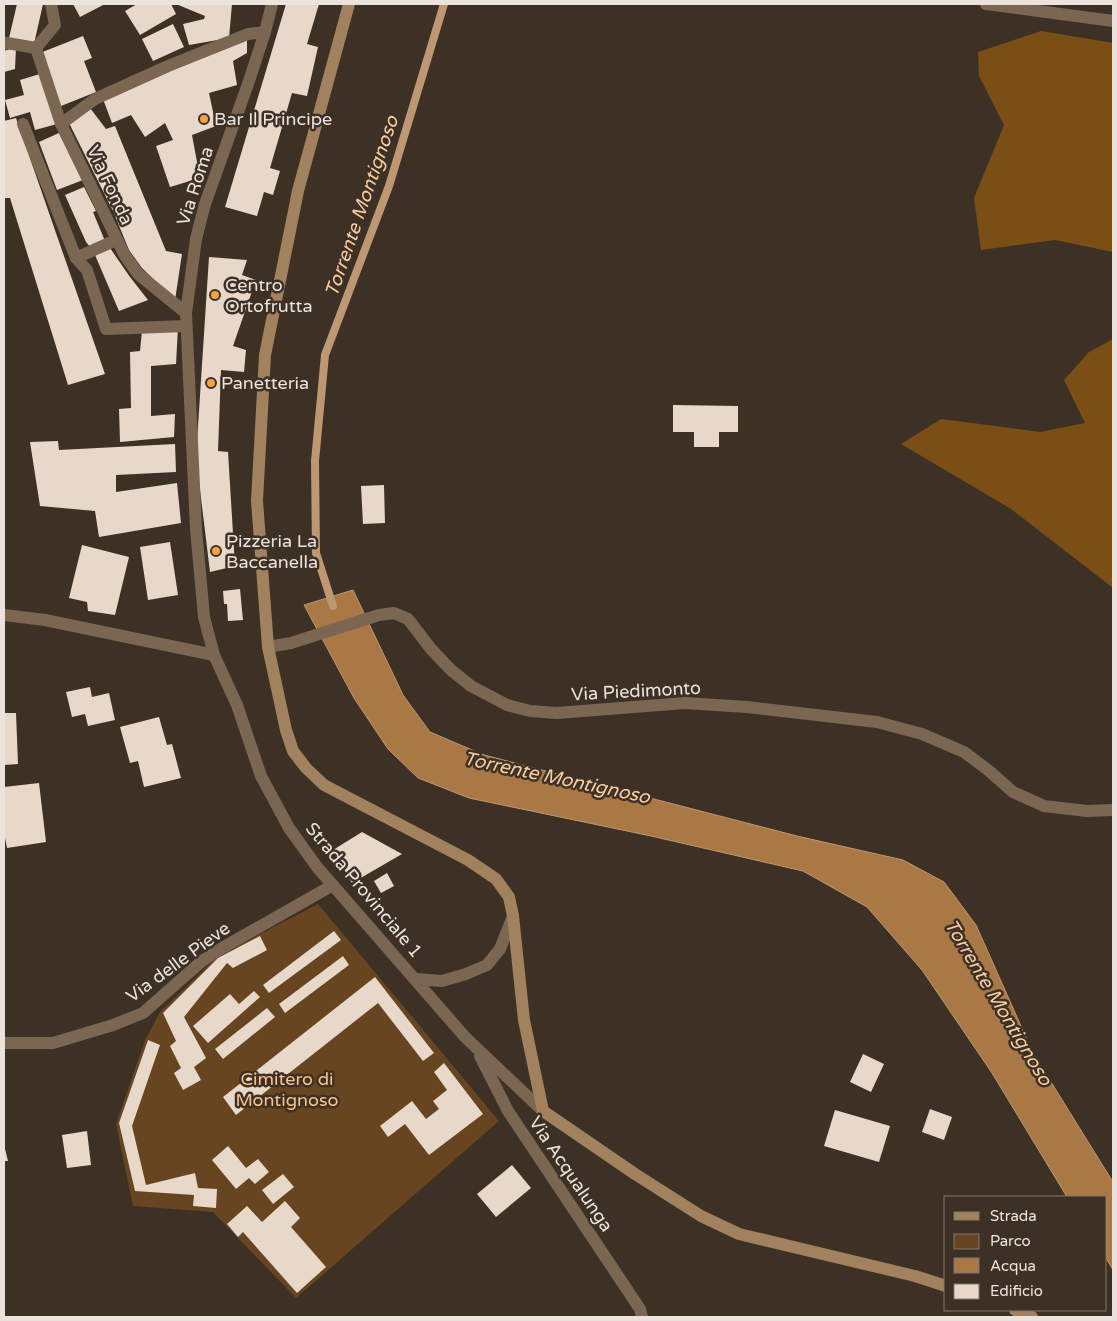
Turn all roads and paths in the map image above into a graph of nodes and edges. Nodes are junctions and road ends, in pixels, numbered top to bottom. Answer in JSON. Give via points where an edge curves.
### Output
{"nodes":[{"id":1,"x":52,"y":4,"type":"edge"},
{"id":2,"x":272,"y":4,"type":"edge"},
{"id":3,"x":349,"y":4,"type":"edge"},
{"id":4,"x":986,"y":4,"type":"edge"},
{"id":5,"x":1113,"y":21,"type":"edge"},
{"id":6,"x":265,"y":32,"type":"junction"},
{"id":7,"x":4,"y":44,"type":"edge"},
{"id":8,"x":36,"y":48,"type":"junction"},
{"id":9,"x":24,"y":124,"type":"dead end"},
{"id":10,"x":61,"y":124,"type":"junction"},
{"id":11,"x":116,"y":240,"type":"junction"},
{"id":12,"x":76,"y":258,"type":"junction"},
{"id":13,"x":186,"y":313,"type":"junction"},
{"id":14,"x":186,"y":326,"type":"junction"},
{"id":15,"x":4,"y":615,"type":"edge"},
{"id":16,"x":268,"y":647,"type":"junction"},
{"id":17,"x":214,"y":655,"type":"junction"},
{"id":18,"x":1113,"y":810,"type":"edge"},
{"id":19,"x":333,"y":885,"type":"junction"},
{"id":20,"x":513,"y":916,"type":"junction"},
{"id":21,"x":416,"y":979,"type":"junction"},
{"id":22,"x":4,"y":1043,"type":"edge"},
{"id":23,"x":476,"y":1048,"type":"junction"},
{"id":24,"x":543,"y":1111,"type":"junction"},
{"id":25,"x":944,"y":1285,"type":"edge"},
{"id":26,"x":1017,"y":1311,"type":"edge"},
{"id":27,"x":642,"y":1317,"type":"edge"},
{"id":28,"x":1032,"y":1317,"type":"edge"}],
"edges":[{"from":1,"to":8,"type":"street","via":[[54,24]]},
{"from":2,"to":6,"type":"street","name":"Via Roma"},
{"from":3,"to":16,"type":"street","via":[[298,191],[265,355],[257,501]]},
{"from":4,"to":5,"type":"street"},
{"from":6,"to":10,"type":"street","via":[[248,34],[160,69],[95,99]]},
{"from":6,"to":13,"type":"street","name":"Via Roma","via":[[205,204],[196,239]]},
{"from":7,"to":8,"type":"street"},
{"from":8,"to":10,"type":"street","name":"Via Fonda"},
{"from":9,"to":12,"type":"street"},
{"from":10,"to":11,"type":"street","name":"Via Fonda"},
{"from":11,"to":12,"type":"street"},
{"from":11,"to":13,"type":"street","name":"Via Fonda","via":[[138,274]]},
{"from":12,"to":14,"type":"street","via":[[87,270],[106,329]]},
{"from":13,"to":14,"type":"street","name":"Via Roma"},
{"from":14,"to":17,"type":"street","name":"Via Roma","via":[[196,529],[204,617]]},
{"from":15,"to":17,"type":"street","via":[[45,620]]},
{"from":16,"to":18,"type":"street","name":"Via Piedimonto","via":[[394,613],[408,619],[451,670],[471,686],[507,705],[557,713],[685,703],[877,722],[922,734],[964,752],[1013,792],[1044,806],[1087,812]]},
{"from":16,"to":20,"type":"street","via":[[292,752],[306,768],[324,785],[468,860],[496,879],[509,897]]},
{"from":17,"to":19,"type":"street","name":"Strada Provinciale 1","via":[[237,705],[261,776],[288,828]]},
{"from":19,"to":21,"type":"street","name":"Strada Provinciale 1"},
{"from":19,"to":22,"type":"street","name":"Via delle Pieve","via":[[202,961],[143,1012],[113,1026],[52,1043]]},
{"from":20,"to":21,"type":"street","via":[[500,949],[487,965],[442,981]]},
{"from":20,"to":24,"type":"street","via":[[524,1020]]},
{"from":21,"to":23,"type":"street","name":"Strada Provinciale 1"},
{"from":23,"to":24,"type":"street","name":"Strada Provinciale 1"},
{"from":23,"to":27,"type":"street","name":"Via Acqualunga","via":[[508,1112],[640,1309]]},
{"from":24,"to":25,"type":"street","via":[[701,1216],[739,1234]]},
{"from":26,"to":28,"type":"street"}]}
